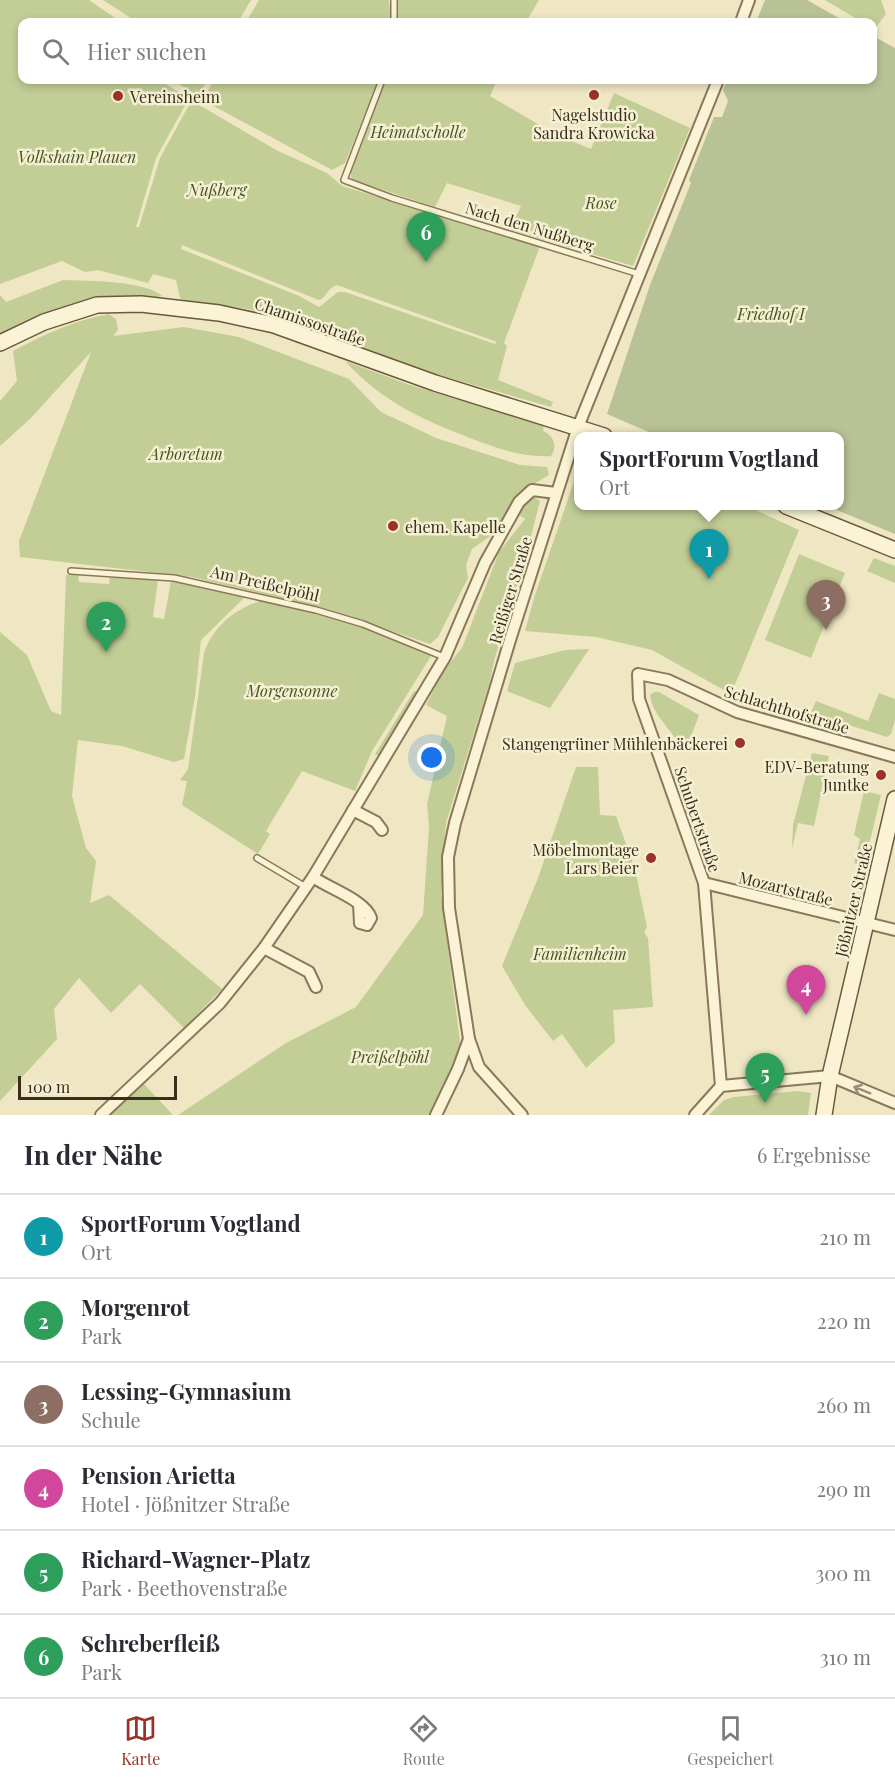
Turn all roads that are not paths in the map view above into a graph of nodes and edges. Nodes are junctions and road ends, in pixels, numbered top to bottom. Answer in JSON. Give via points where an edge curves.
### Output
{"nodes":[{"id":1,"x":394,"y":0,"type":"edge"},
{"id":2,"x":749,"y":0,"type":"edge"},
{"id":3,"x":394,"y":18,"type":"edge"},
{"id":4,"x":742,"y":18,"type":"edge"},
{"id":5,"x":380,"y":84,"type":"edge"},
{"id":6,"x":716,"y":84,"type":"edge"},
{"id":7,"x":639,"y":274,"type":"junction"},
{"id":8,"x":0,"y":343,"type":"edge"},
{"id":9,"x":578,"y":428,"type":"junction"},
{"id":10,"x":577,"y":432,"type":"edge"},
{"id":11,"x":591,"y":432,"type":"edge"},
{"id":12,"x":574,"y":440,"type":"edge"},
{"id":13,"x":556,"y":493,"type":"junction"},
{"id":14,"x":796,"y":510,"type":"edge"},
{"id":15,"x":895,"y":550,"type":"edge"},
{"id":16,"x":71,"y":571,"type":"dead end"},
{"id":17,"x":445,"y":657,"type":"junction"},
{"id":18,"x":638,"y":674,"type":"joint"},
{"id":19,"x":895,"y":757,"type":"edge"},
{"id":20,"x":895,"y":799,"type":"edge"},
{"id":21,"x":353,"y":810,"type":"junction"},
{"id":22,"x":382,"y":830,"type":"dead end"},
{"id":23,"x":257,"y":858,"type":"dead end"},
{"id":24,"x":313,"y":877,"type":"junction"},
{"id":25,"x":704,"y":883,"type":"junction"},
{"id":26,"x":304,"y":886,"type":"junction"},
{"id":27,"x":359,"y":904,"type":"dead end"},
{"id":28,"x":866,"y":924,"type":"junction"},
{"id":29,"x":895,"y":930,"type":"edge"},
{"id":30,"x":264,"y":948,"type":"junction"},
{"id":31,"x":316,"y":987,"type":"dead end"},
{"id":32,"x":469,"y":1039,"type":"junction"},
{"id":33,"x":830,"y":1076,"type":"junction"},
{"id":34,"x":721,"y":1086,"type":"junction"},
{"id":35,"x":895,"y":1103,"type":"edge"},
{"id":36,"x":101,"y":1115,"type":"edge"},
{"id":37,"x":436,"y":1115,"type":"edge"},
{"id":38,"x":522,"y":1115,"type":"edge"},
{"id":39,"x":695,"y":1115,"type":"edge"},
{"id":40,"x":824,"y":1115,"type":"edge"}],
"edges":[{"from":1,"to":3,"type":"lane"},
{"from":2,"to":4,"type":"street"},
{"from":5,"to":7,"type":"lane","name":"Nach den Nußberg","via":[[344,180]]},
{"from":6,"to":7,"type":"street","name":"Reißiger Straße"},
{"from":7,"to":9,"type":"street","name":"Reißiger Straße"},
{"from":8,"to":9,"type":"street","name":"Chamissostraße","via":[[44,322],[97,305],[141,304],[219,313],[274,325],[417,377]]},
{"from":9,"to":10,"type":"street","name":"Reißiger Straße"},
{"from":9,"to":11,"type":"street","name":"Chamissostraße"},
{"from":12,"to":13,"type":"street","name":"Reißiger Straße"},
{"from":13,"to":17,"type":"street","via":[[532,490],[519,502],[485,562]]},
{"from":13,"to":32,"type":"street","name":"Reißiger Straße","via":[[448,857],[449,908]]},
{"from":14,"to":15,"type":"street"},
{"from":16,"to":17,"type":"lane","name":"Am Preißelpöhl","via":[[174,578],[316,610]]},
{"from":17,"to":21,"type":"street"},
{"from":18,"to":19,"type":"street","name":"Schlachthofstraße","via":[[668,680],[737,712]]},
{"from":18,"to":25,"type":"street","name":"Schubertstraße","via":[[639,699]]},
{"from":20,"to":28,"type":"street","name":"Jößnitzer Straße"},
{"from":21,"to":22,"type":"street","via":[[376,822]]},
{"from":21,"to":24,"type":"street"},
{"from":23,"to":26,"type":"lane"},
{"from":24,"to":26,"type":"street"},
{"from":24,"to":27,"type":"street"},
{"from":25,"to":28,"type":"street","name":"Mozartstraße"},
{"from":25,"to":34,"type":"street","name":"Schubertstraße"},
{"from":26,"to":30,"type":"street"},
{"from":28,"to":29,"type":"street","name":"Mozartstraße"},
{"from":28,"to":33,"type":"street","name":"Jößnitzer Straße"},
{"from":30,"to":31,"type":"street","via":[[309,972]]},
{"from":30,"to":36,"type":"street","via":[[220,1003]]},
{"from":32,"to":37,"type":"street"},
{"from":32,"to":38,"type":"street","name":"Reißiger Straße","via":[[479,1067]]},
{"from":33,"to":34,"type":"street"},
{"from":35,"to":33,"type":"street","one_way":true},
{"from":33,"to":40,"type":"street","name":"Jößnitzer Straße"},
{"from":34,"to":39,"type":"street"}]}
